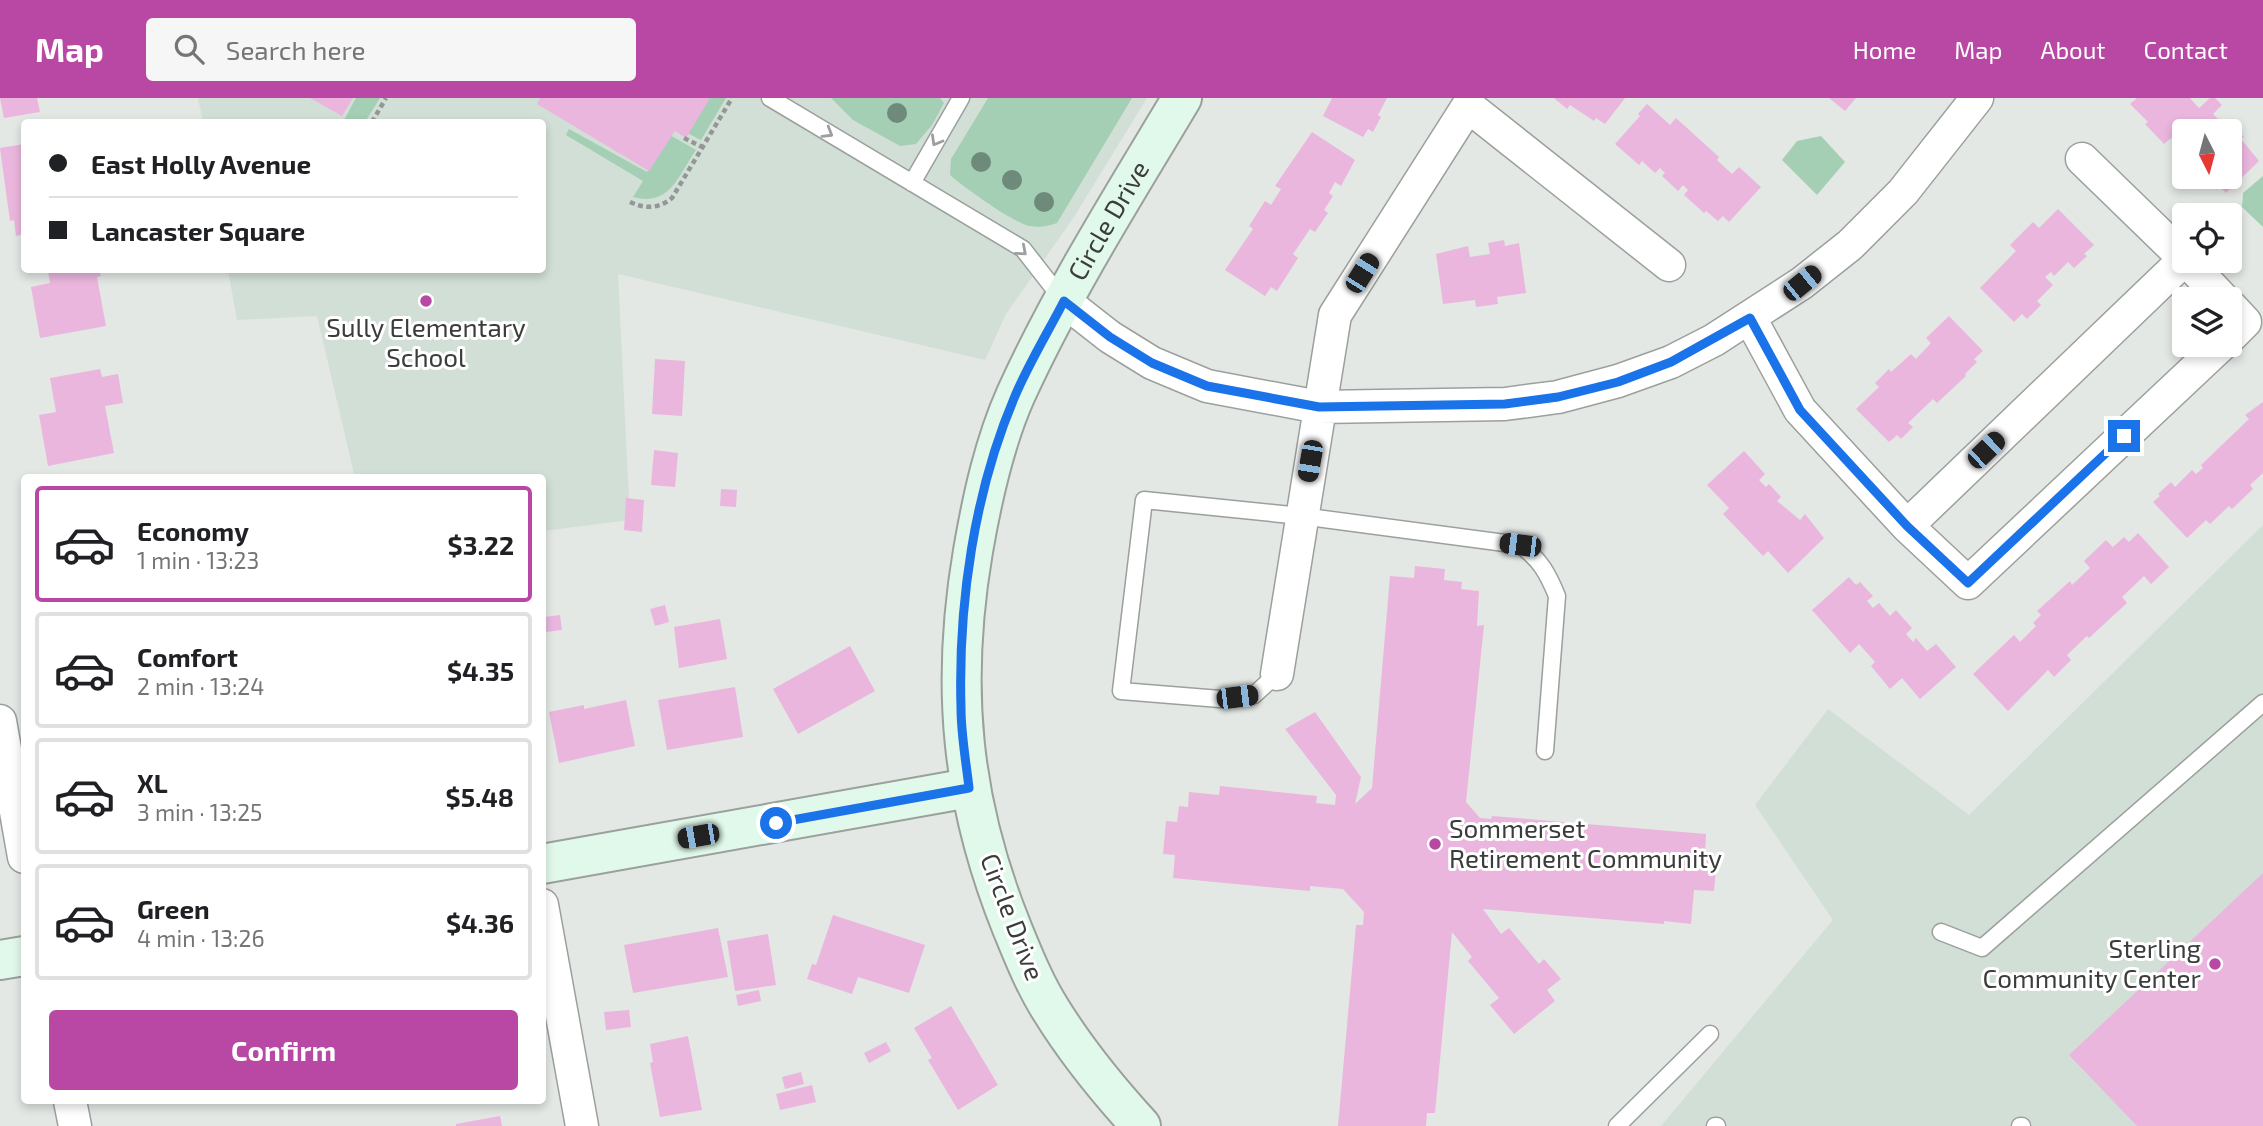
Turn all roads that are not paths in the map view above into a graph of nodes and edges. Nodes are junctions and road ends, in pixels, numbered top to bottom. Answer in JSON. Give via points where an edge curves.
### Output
{"nodes":[{"id":1,"x":770,"y":98,"type":"edge"},
{"id":2,"x":961,"y":98,"type":"edge"},
{"id":3,"x":1182,"y":98,"type":"edge"},
{"id":4,"x":1977,"y":98,"type":"edge"},
{"id":5,"x":2082,"y":159,"type":"dead end"},
{"id":6,"x":912,"y":183,"type":"junction"},
{"id":7,"x":2172,"y":247,"type":"edge"},
{"id":8,"x":1669,"y":265,"type":"dead end"},
{"id":9,"x":2172,"y":272,"type":"edge"},
{"id":10,"x":2198,"y":273,"type":"edge"},
{"id":11,"x":2212,"y":287,"type":"edge"},
{"id":12,"x":1064,"y":301,"type":"junction"},
{"id":13,"x":1750,"y":318,"type":"junction"},
{"id":14,"x":2208,"y":357,"type":"edge"},
{"id":15,"x":1319,"y":407,"type":"junction"},
{"id":16,"x":1301,"y":516,"type":"junction"},
{"id":17,"x":1907,"y":526,"type":"junction"},
{"id":18,"x":1277,"y":674,"type":"joint"},
{"id":19,"x":2263,"y":703,"type":"edge"},
{"id":20,"x":0,"y":721,"type":"edge"},
{"id":21,"x":1545,"y":751,"type":"dead end"},
{"id":22,"x":969,"y":788,"type":"junction"},
{"id":23,"x":21,"y":840,"type":"edge"},
{"id":24,"x":546,"y":863,"type":"edge"},
{"id":25,"x":546,"y":927,"type":"edge"},
{"id":26,"x":1941,"y":932,"type":"dead end"},
{"id":27,"x":21,"y":956,"type":"edge"},
{"id":28,"x":0,"y":960,"type":"edge"},
{"id":29,"x":1710,"y":1034,"type":"dead end"},
{"id":30,"x":71,"y":1104,"type":"edge"},
{"id":31,"x":75,"y":1126,"type":"edge"},
{"id":32,"x":582,"y":1126,"type":"edge"},
{"id":33,"x":1140,"y":1126,"type":"edge"},
{"id":34,"x":1616,"y":1126,"type":"edge"}],
"edges":[{"from":1,"to":6,"type":"lane","one_way":true},
{"from":2,"to":6,"type":"lane","one_way":true},
{"from":3,"to":12,"type":"street","name":"Circle Drive"},
{"from":4,"to":13,"type":"street","via":[[1903,192],[1850,245]]},
{"from":5,"to":7,"type":"street"},
{"from":6,"to":12,"type":"lane","one_way":true,"via":[[1023,249]]},
{"from":8,"to":15,"type":"street","via":[[1468,106],[1335,315]]},
{"from":9,"to":17,"type":"street"},
{"from":10,"to":11,"type":"street"},
{"from":12,"to":15,"type":"street","via":[[1152,363],[1207,386]]},
{"from":12,"to":22,"type":"street","name":"Circle Drive","via":[[1015,396],[978,518],[962,638],[961,710]]},
{"from":13,"to":15,"type":"street","via":[[1671,362],[1558,397],[1505,404]]},
{"from":13,"to":17,"type":"street","via":[[1800,410]]},
{"from":14,"to":17,"type":"street","via":[[1968,583]]},
{"from":15,"to":16,"type":"street"},
{"from":16,"to":18,"type":"street"},
{"from":16,"to":18,"type":"lane","via":[[1144,500],[1121,691],[1220,699],[1254,695]]},
{"from":16,"to":21,"type":"lane","via":[[1520,545],[1536,556],[1557,596]]},
{"from":19,"to":26,"type":"lane","via":[[1982,948]]},
{"from":20,"to":23,"type":"street"},
{"from":22,"to":24,"type":"street"},
{"from":22,"to":33,"type":"street","name":"Circle Drive","via":[[993,882],[1050,1009],[1103,1084]]},
{"from":25,"to":32,"type":"street"},
{"from":27,"to":28,"type":"street"},
{"from":29,"to":34,"type":"lane"},
{"from":30,"to":31,"type":"street"}]}
